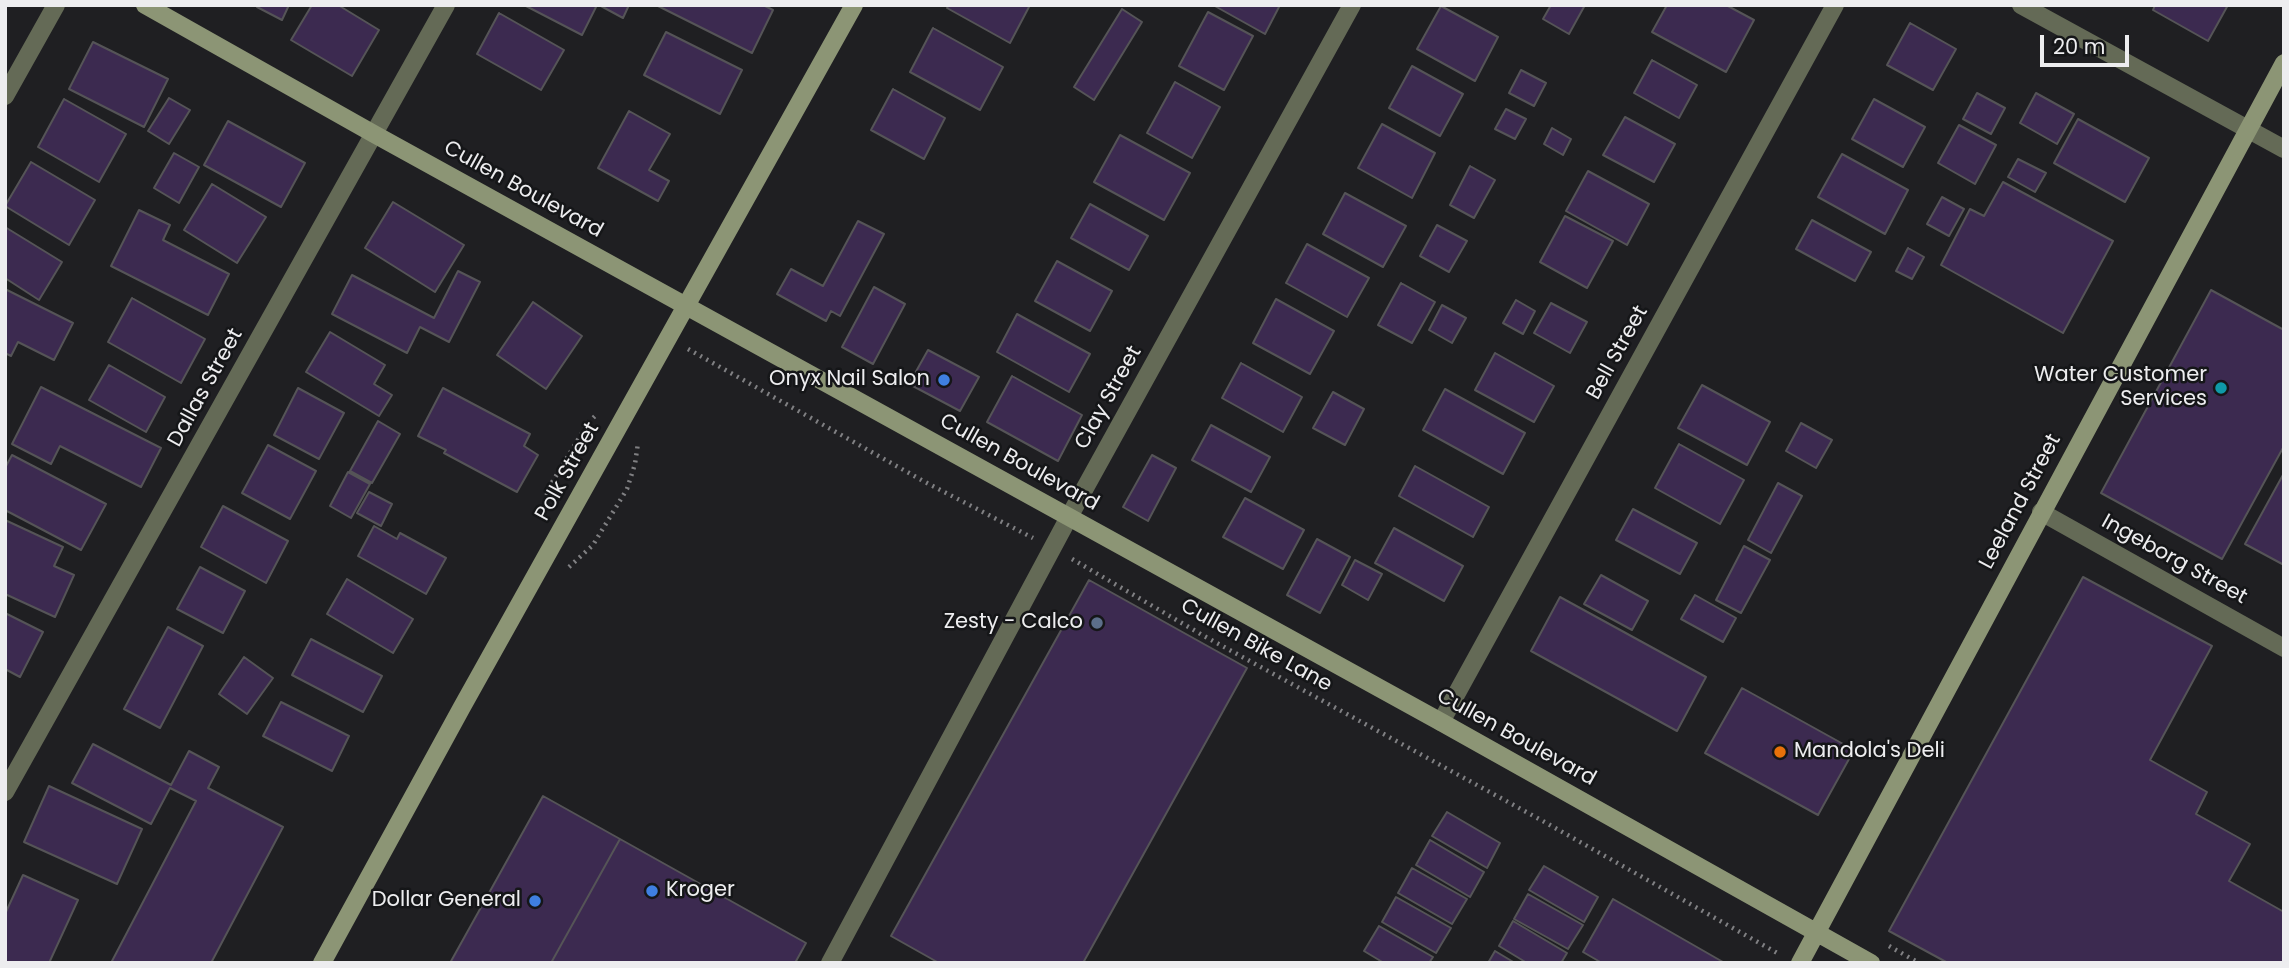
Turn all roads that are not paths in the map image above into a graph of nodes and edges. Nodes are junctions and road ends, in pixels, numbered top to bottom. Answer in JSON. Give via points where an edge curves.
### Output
{"nodes":[{"id":1,"x":56,"y":5,"type":"edge"},
{"id":2,"x":145,"y":5,"type":"edge"},
{"id":3,"x":446,"y":5,"type":"edge"},
{"id":4,"x":854,"y":5,"type":"edge"},
{"id":5,"x":1352,"y":5,"type":"edge"},
{"id":6,"x":1835,"y":5,"type":"edge"},
{"id":7,"x":2021,"y":5,"type":"edge"},
{"id":8,"x":2284,"y":63,"type":"edge"},
{"id":9,"x":5,"y":96,"type":"edge"},
{"id":10,"x":2248,"y":129,"type":"junction"},
{"id":11,"x":374,"y":134,"type":"junction"},
{"id":12,"x":2284,"y":149,"type":"edge"},
{"id":13,"x":688,"y":306,"type":"junction"},
{"id":14,"x":2041,"y":512,"type":"junction"},
{"id":15,"x":1069,"y":517,"type":"junction"},
{"id":16,"x":2284,"y":648,"type":"edge"},
{"id":17,"x":1441,"y":722,"type":"junction"},
{"id":18,"x":5,"y":792,"type":"edge"},
{"id":19,"x":1818,"y":932,"type":"junction"},
{"id":20,"x":322,"y":963,"type":"edge"},
{"id":21,"x":830,"y":963,"type":"edge"},
{"id":22,"x":1800,"y":963,"type":"edge"},
{"id":23,"x":1871,"y":963,"type":"edge"}],
"edges":[{"from":1,"to":9,"type":"street"},
{"from":2,"to":11,"type":"main road","name":"Cullen Boulevard"},
{"from":3,"to":11,"type":"street","name":"Dallas Street"},
{"from":4,"to":13,"type":"main road","name":"Polk Street"},
{"from":5,"to":15,"type":"street","name":"Clay Street"},
{"from":6,"to":17,"type":"street","name":"Bell Street"},
{"from":7,"to":10,"type":"street"},
{"from":8,"to":10,"type":"main road","name":"Leeland Street"},
{"from":10,"to":12,"type":"street"},
{"from":10,"to":14,"type":"main road","name":"Leeland Street"},
{"from":11,"to":13,"type":"main road","name":"Cullen Boulevard"},
{"from":11,"to":18,"type":"street","name":"Dallas Street"},
{"from":13,"to":15,"type":"main road","name":"Cullen Boulevard"},
{"from":13,"to":20,"type":"main road","name":"Polk Street"},
{"from":14,"to":16,"type":"street","name":"Ingeborg Street"},
{"from":14,"to":19,"type":"main road","name":"Leeland Street"},
{"from":15,"to":17,"type":"main road","name":"Cullen Boulevard"},
{"from":15,"to":21,"type":"street","name":"Clay Street"},
{"from":17,"to":19,"type":"main road","name":"Cullen Boulevard"},
{"from":19,"to":22,"type":"main road","name":"Leeland Street"},
{"from":19,"to":23,"type":"main road","name":"Cullen Boulevard"}]}
